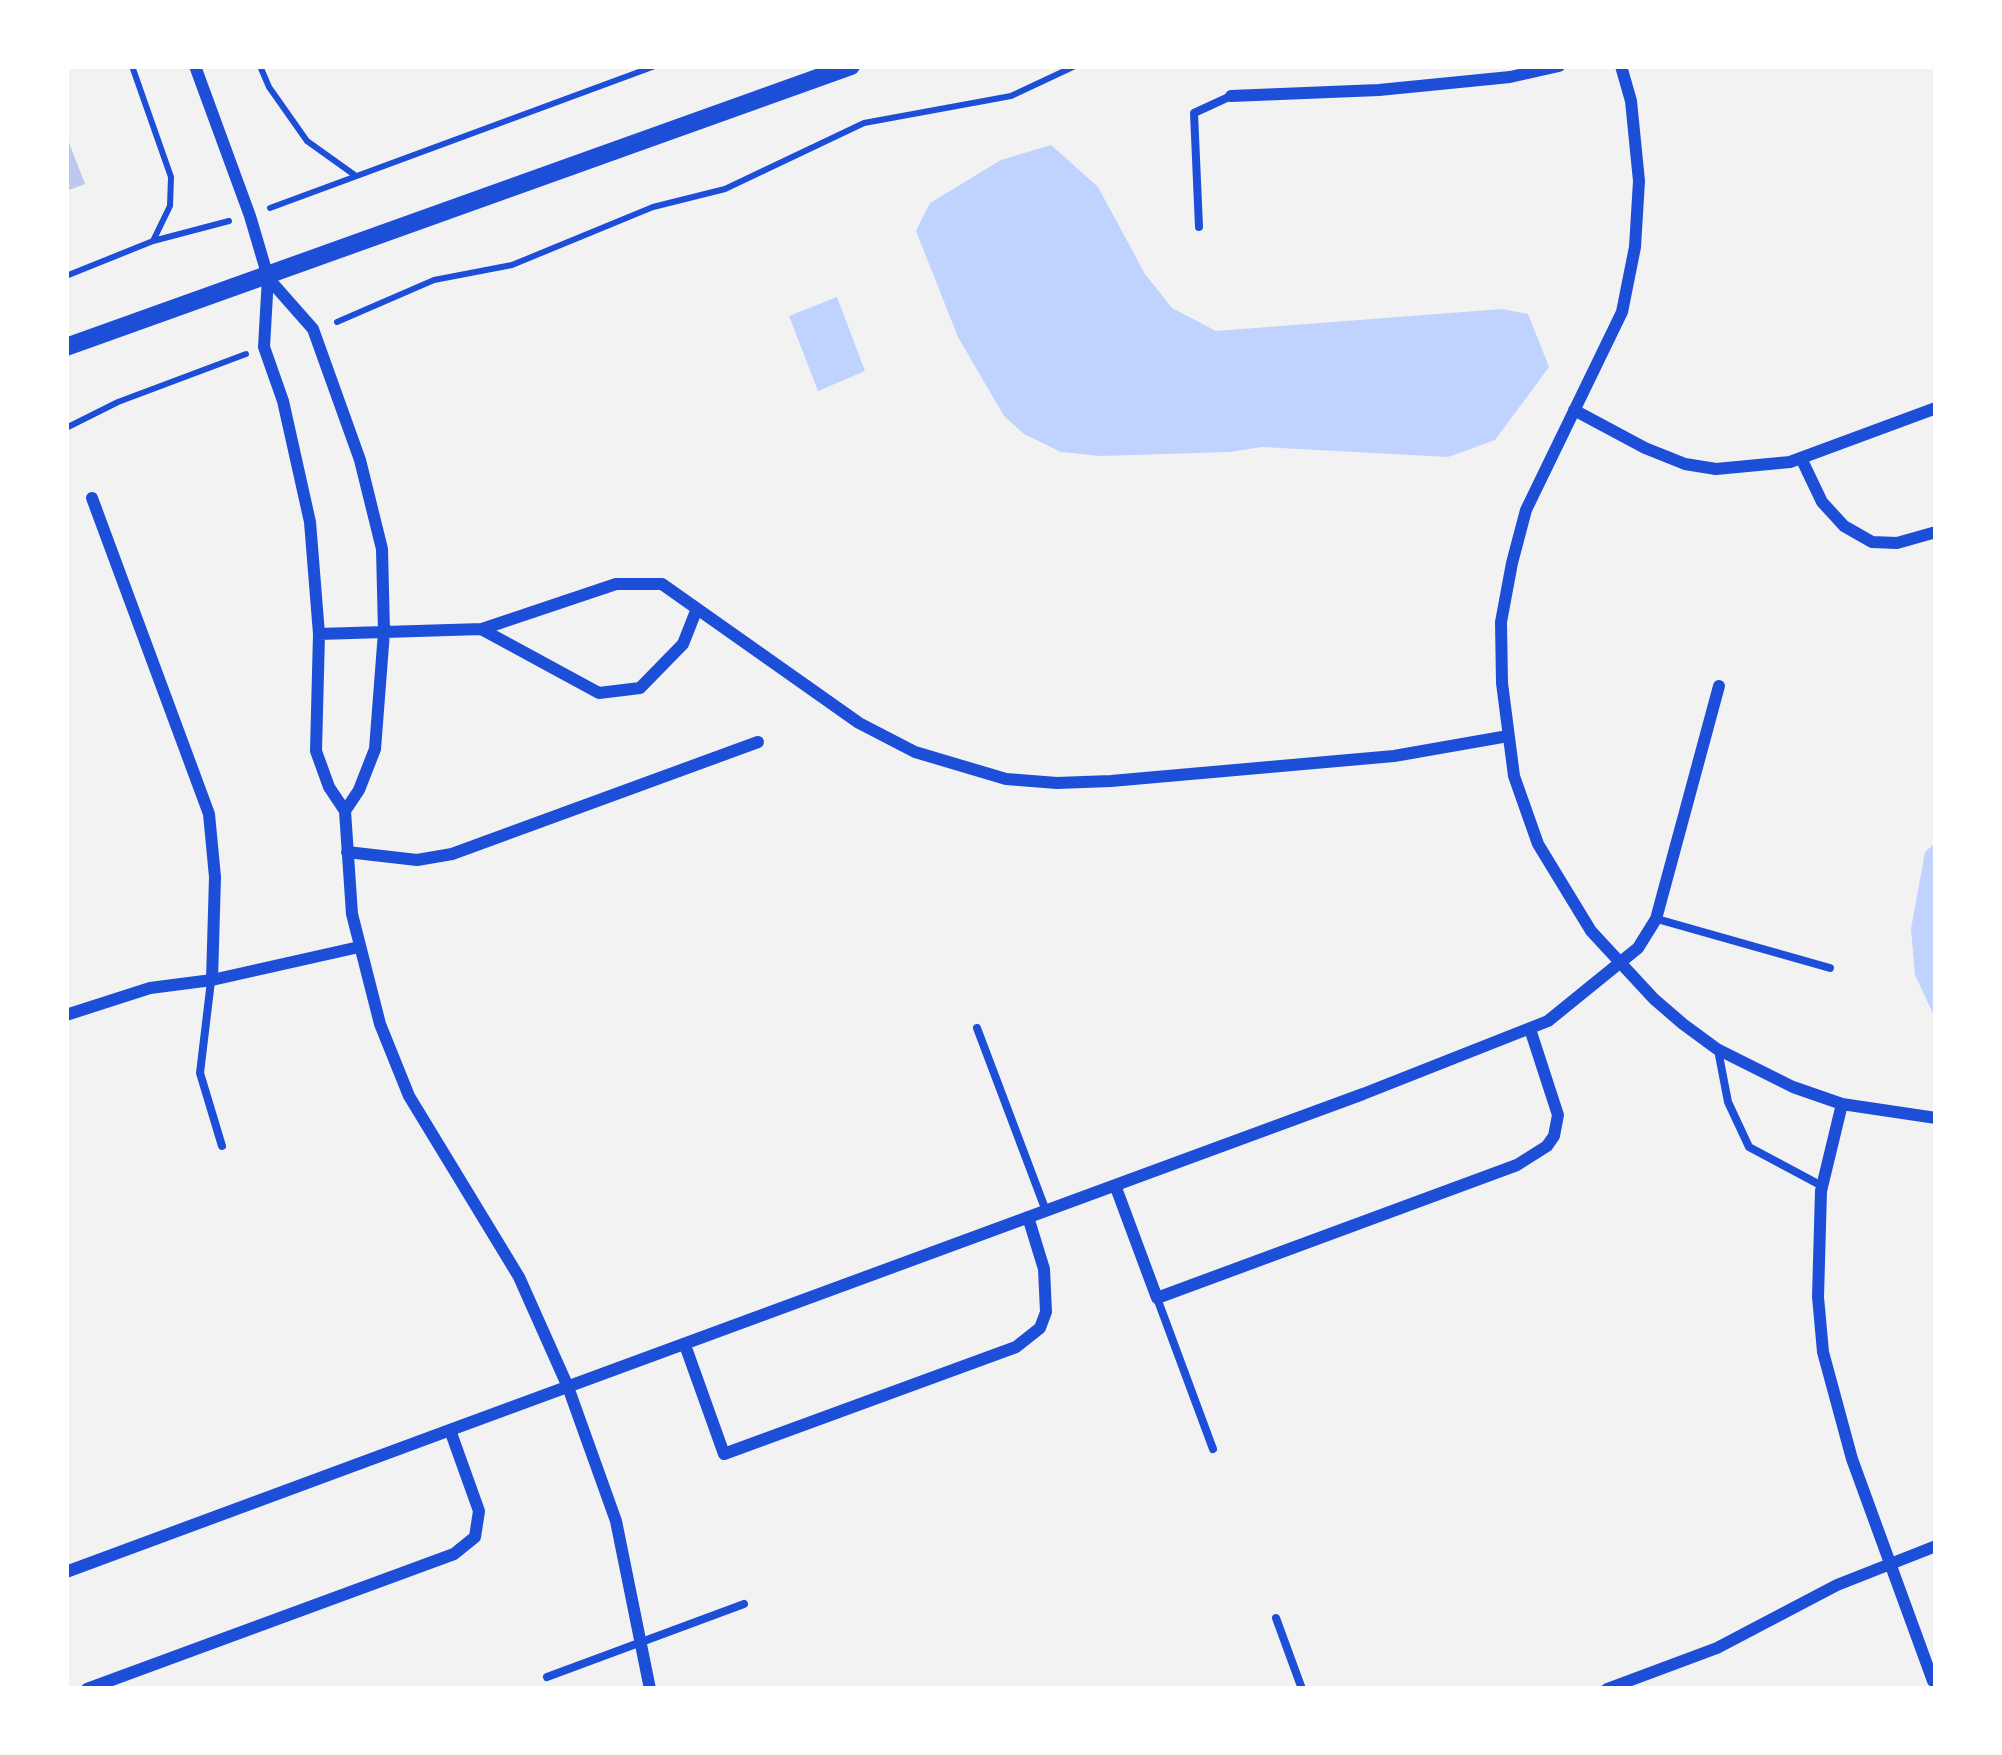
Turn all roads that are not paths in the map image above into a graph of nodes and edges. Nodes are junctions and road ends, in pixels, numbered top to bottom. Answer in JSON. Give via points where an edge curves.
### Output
{"nodes":[{"id":1,"x":195,"y":66,"type":"edge"},
{"id":2,"x":851,"y":66,"type":"edge"},
{"id":3,"x":1559,"y":66,"type":"edge"},
{"id":4,"x":1621,"y":66,"type":"edge"},
{"id":5,"x":1231,"y":96,"type":"joint"},
{"id":6,"x":1199,"y":227,"type":"dead end"},
{"id":7,"x":268,"y":277,"type":"junction"},
{"id":8,"x":66,"y":347,"type":"edge"},
{"id":9,"x":1936,"y":408,"type":"edge"},
{"id":10,"x":1574,"y":410,"type":"junction"},
{"id":11,"x":1801,"y":458,"type":"junction"},
{"id":12,"x":92,"y":498,"type":"dead end"},
{"id":13,"x":1936,"y":532,"type":"edge"},
{"id":14,"x":696,"y":611,"type":"junction"},
{"id":15,"x":482,"y":629,"type":"junction"},
{"id":16,"x":384,"y":632,"type":"junction"},
{"id":17,"x":319,"y":634,"type":"junction"},
{"id":18,"x":1718,"y":686,"type":"dead end"},
{"id":19,"x":1508,"y":736,"type":"junction"},
{"id":20,"x":758,"y":742,"type":"dead end"},
{"id":21,"x":345,"y":811,"type":"junction"},
{"id":22,"x":347,"y":852,"type":"junction"},
{"id":23,"x":1656,"y":919,"type":"junction"},
{"id":24,"x":358,"y":947,"type":"junction"},
{"id":25,"x":1619,"y":964,"type":"junction"},
{"id":26,"x":1830,"y":968,"type":"dead end"},
{"id":27,"x":212,"y":980,"type":"junction"},
{"id":28,"x":66,"y":1016,"type":"edge"},
{"id":29,"x":977,"y":1028,"type":"dead end"},
{"id":30,"x":1530,"y":1029,"type":"junction"},
{"id":31,"x":1718,"y":1048,"type":"junction"},
{"id":32,"x":1841,"y":1104,"type":"junction"},
{"id":33,"x":1936,"y":1118,"type":"edge"},
{"id":34,"x":222,"y":1145,"type":"dead end"},
{"id":35,"x":1115,"y":1185,"type":"junction"},
{"id":36,"x":1822,"y":1186,"type":"junction"},
{"id":37,"x":1046,"y":1210,"type":"junction"},
{"id":38,"x":1028,"y":1217,"type":"junction"},
{"id":39,"x":1157,"y":1298,"type":"junction"},
{"id":40,"x":685,"y":1345,"type":"junction"},
{"id":41,"x":568,"y":1387,"type":"junction"},
{"id":42,"x":450,"y":1430,"type":"junction"},
{"id":43,"x":1213,"y":1449,"type":"dead end"},
{"id":44,"x":1936,"y":1546,"type":"edge"},
{"id":45,"x":1888,"y":1564,"type":"junction"},
{"id":46,"x":66,"y":1572,"type":"edge"},
{"id":47,"x":744,"y":1604,"type":"dead end"},
{"id":48,"x":1276,"y":1618,"type":"dead end"},
{"id":49,"x":640,"y":1642,"type":"junction"},
{"id":50,"x":547,"y":1677,"type":"dead end"},
{"id":51,"x":1935,"y":1680,"type":"edge"},
{"id":52,"x":87,"y":1689,"type":"edge"},
{"id":53,"x":650,"y":1689,"type":"edge"},
{"id":54,"x":1301,"y":1689,"type":"edge"},
{"id":55,"x":1607,"y":1689,"type":"edge"},
{"id":56,"x":1918,"y":1689,"type":"edge"}],
"edges":[{"from":1,"to":7,"type":"street"},
{"from":2,"to":7,"type":"street"},
{"from":3,"to":5,"type":"street","via":[[1379,90]]},
{"from":4,"to":10,"type":"street","via":[[1639,181],[1635,247],[1622,312]]},
{"from":5,"to":6,"type":"lane","via":[[1194,113]]},
{"from":7,"to":8,"type":"street"},
{"from":7,"to":16,"type":"street","via":[[313,329],[374,508]]},
{"from":7,"to":17,"type":"street","via":[[263,347],[298,460]]},
{"from":9,"to":11,"type":"street"},
{"from":10,"to":11,"type":"street","via":[[1684,464],[1752,468]]},
{"from":10,"to":19,"type":"street","via":[[1526,510],[1512,563],[1501,622]]},
{"from":11,"to":13,"type":"street","via":[[1822,502],[1872,542]]},
{"from":12,"to":27,"type":"street","via":[[209,814]]},
{"from":14,"to":15,"type":"street","via":[[662,584],[639,582]]},
{"from":14,"to":15,"type":"street","via":[[683,644],[640,688],[599,693]]},
{"from":14,"to":19,"type":"street","via":[[859,723],[915,752],[1006,779],[1112,781],[1394,756]]},
{"from":15,"to":16,"type":"street"},
{"from":16,"to":17,"type":"street"},
{"from":16,"to":21,"type":"street","via":[[375,749]]},
{"from":17,"to":21,"type":"street","via":[[316,751]]},
{"from":18,"to":23,"type":"street"},
{"from":19,"to":25,"type":"street","via":[[1538,844]]},
{"from":20,"to":22,"type":"street","via":[[452,854],[417,860]]},
{"from":21,"to":22,"type":"street"},
{"from":22,"to":24,"type":"street"},
{"from":23,"to":25,"type":"street"},
{"from":23,"to":26,"type":"lane"},
{"from":24,"to":27,"type":"street"},
{"from":24,"to":41,"type":"street","via":[[409,1096],[512,1265]]},
{"from":25,"to":30,"type":"street"},
{"from":25,"to":31,"type":"street"},
{"from":27,"to":28,"type":"street","via":[[150,988]]},
{"from":27,"to":34,"type":"lane","via":[[200,1073]]},
{"from":29,"to":37,"type":"lane"},
{"from":30,"to":35,"type":"street"},
{"from":30,"to":39,"type":"street","via":[[1558,1115],[1554,1136],[1537,1156]]},
{"from":31,"to":32,"type":"street"},
{"from":31,"to":36,"type":"lane","via":[[1728,1102],[1749,1147]]},
{"from":32,"to":33,"type":"street"},
{"from":32,"to":36,"type":"street"},
{"from":35,"to":37,"type":"street"},
{"from":35,"to":39,"type":"street"},
{"from":36,"to":45,"type":"street","via":[[1823,1352]]},
{"from":37,"to":38,"type":"street"},
{"from":38,"to":40,"type":"street"},
{"from":38,"to":40,"type":"street","via":[[1044,1269],[1046,1312],[1031,1338],[994,1355],[724,1454]]},
{"from":39,"to":43,"type":"lane"},
{"from":40,"to":41,"type":"street"},
{"from":41,"to":42,"type":"street"},
{"from":41,"to":49,"type":"street","via":[[616,1521]]},
{"from":42,"to":46,"type":"street"},
{"from":42,"to":52,"type":"street","via":[[478,1511],[465,1550]]},
{"from":44,"to":45,"type":"street"},
{"from":45,"to":51,"type":"street"},
{"from":45,"to":55,"type":"street","via":[[1717,1648]]},
{"from":47,"to":49,"type":"lane"},
{"from":48,"to":54,"type":"lane"},
{"from":49,"to":50,"type":"lane"},
{"from":49,"to":53,"type":"street"},
{"from":51,"to":56,"type":"street"}]}
